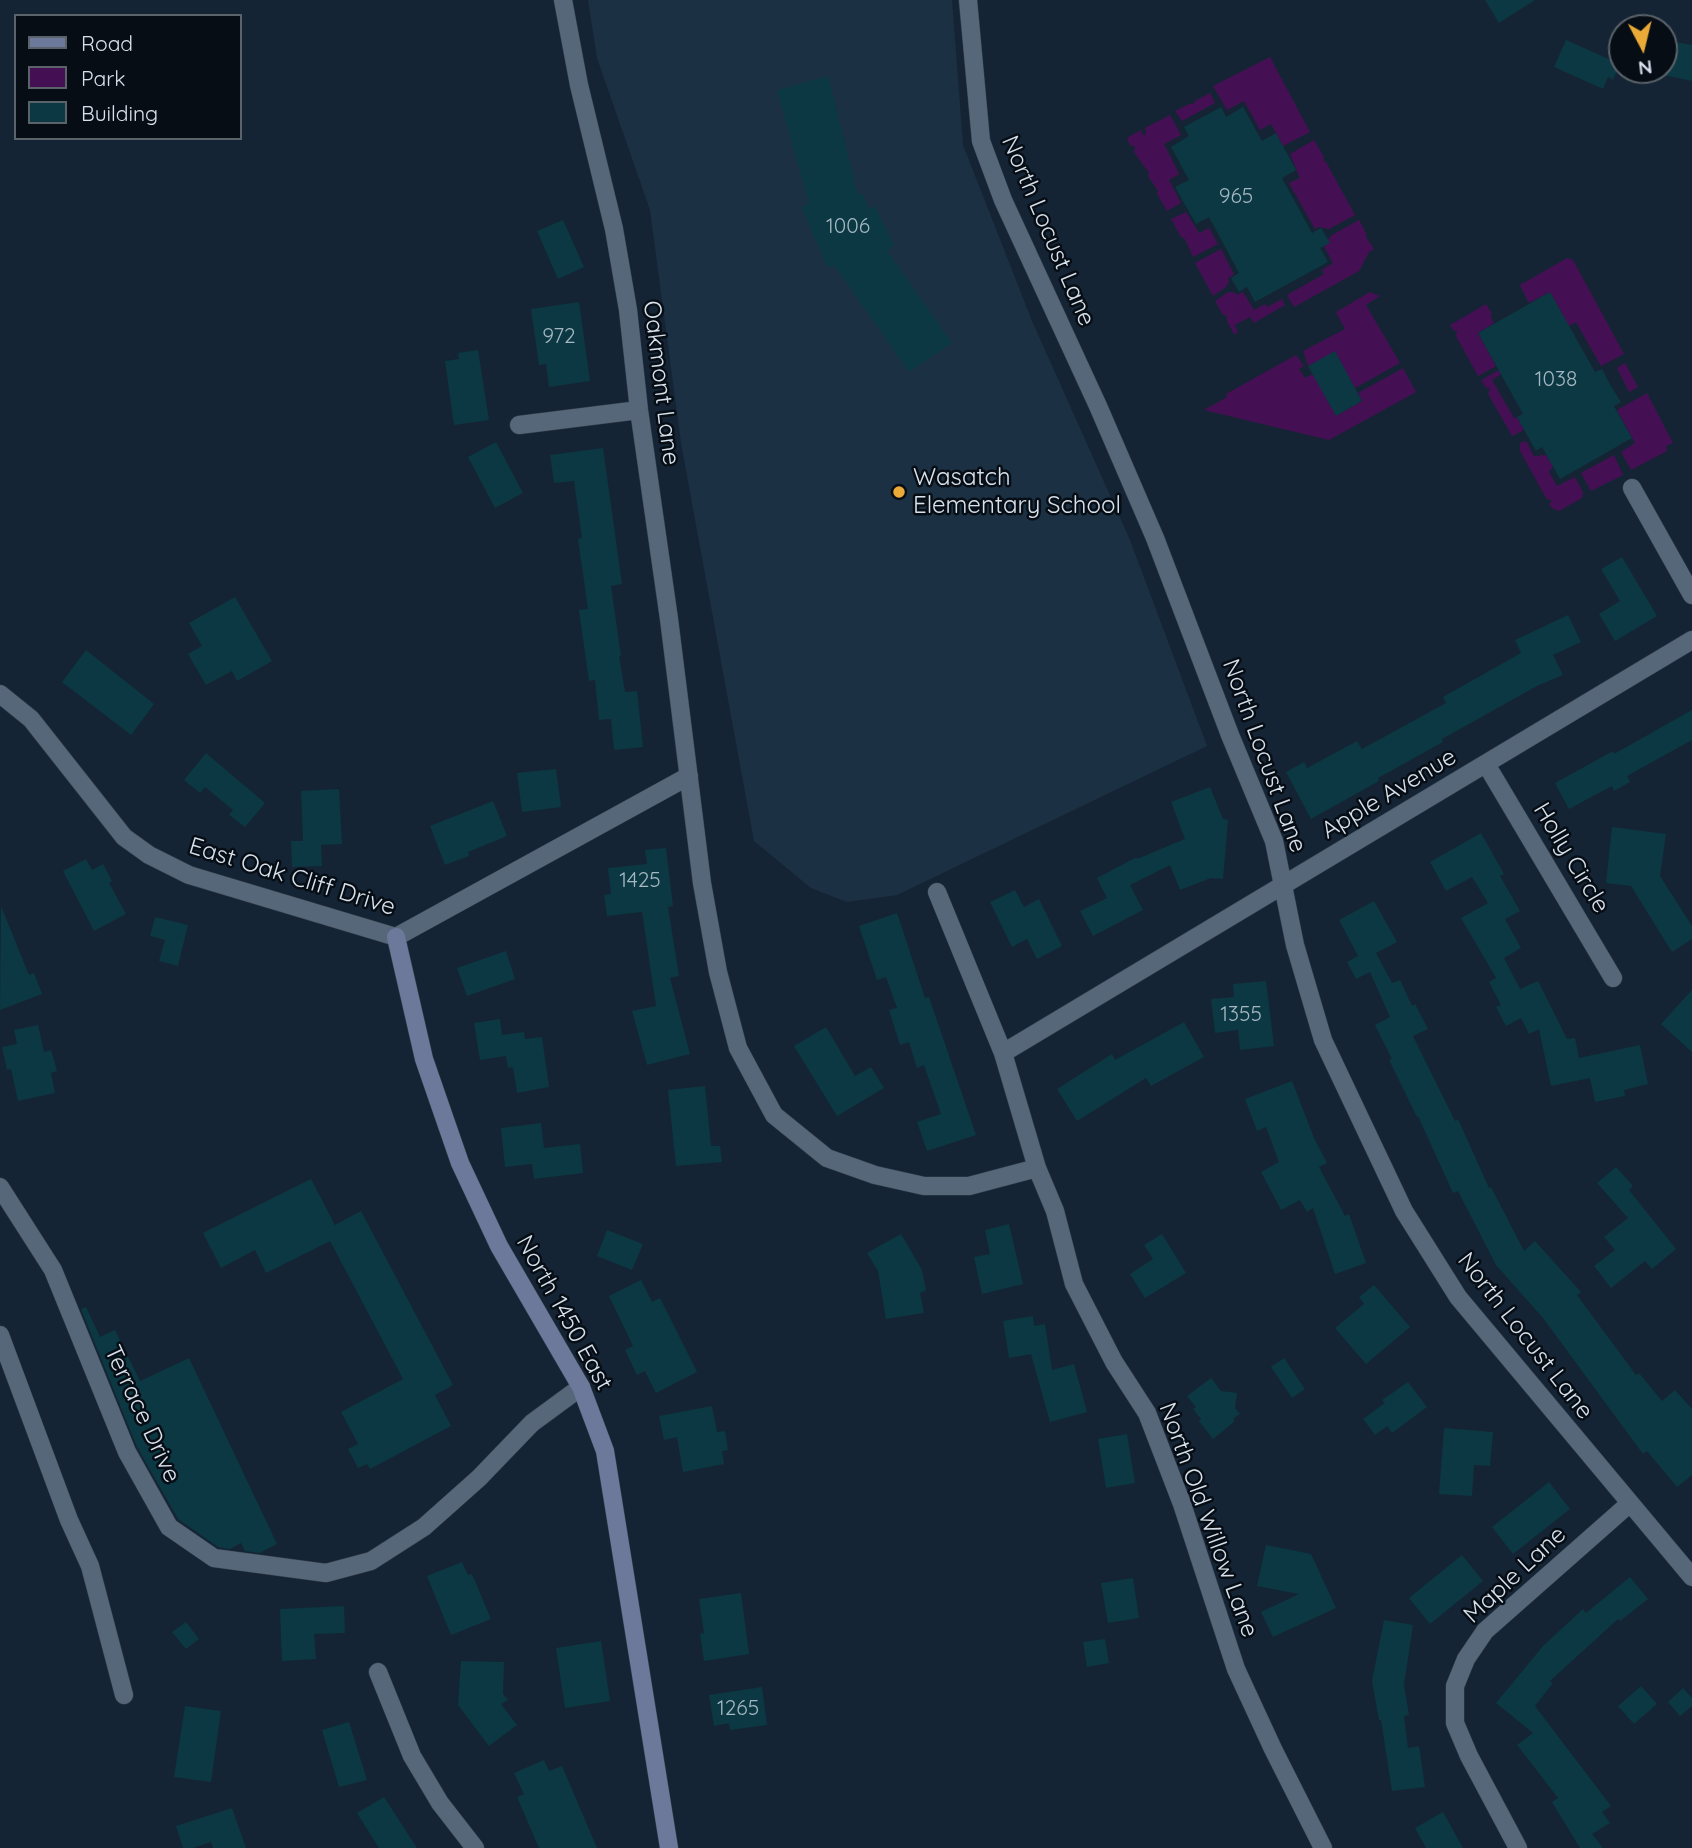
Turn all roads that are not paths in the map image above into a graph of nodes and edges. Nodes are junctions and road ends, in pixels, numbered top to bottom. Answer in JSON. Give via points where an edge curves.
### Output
{"nodes":[{"id":1,"x":563,"y":0,"type":"edge"},
{"id":2,"x":968,"y":0,"type":"edge"},
{"id":3,"x":639,"y":410,"type":"junction"},
{"id":4,"x":519,"y":425,"type":"dead end"},
{"id":5,"x":1632,"y":488,"type":"dead end"},
{"id":6,"x":1692,"y":595,"type":"edge"},
{"id":7,"x":1692,"y":640,"type":"edge"},
{"id":8,"x":0,"y":694,"type":"edge"},
{"id":9,"x":1486,"y":764,"type":"junction"},
{"id":10,"x":689,"y":776,"type":"junction"},
{"id":11,"x":1284,"y":886,"type":"junction"},
{"id":12,"x":937,"y":892,"type":"dead end"},
{"id":13,"x":396,"y":937,"type":"junction"},
{"id":14,"x":1613,"y":978,"type":"dead end"},
{"id":15,"x":1003,"y":1053,"type":"junction"},
{"id":16,"x":1037,"y":1168,"type":"junction"},
{"id":17,"x":0,"y":1187,"type":"edge"},
{"id":18,"x":0,"y":1335,"type":"edge"},
{"id":19,"x":581,"y":1387,"type":"junction"},
{"id":20,"x":1629,"y":1504,"type":"junction"},
{"id":21,"x":1692,"y":1577,"type":"edge"},
{"id":22,"x":377,"y":1672,"type":"dead end"},
{"id":23,"x":124,"y":1695,"type":"dead end"},
{"id":24,"x":475,"y":1848,"type":"edge"},
{"id":25,"x":669,"y":1848,"type":"edge"},
{"id":26,"x":1323,"y":1848,"type":"edge"},
{"id":27,"x":1518,"y":1848,"type":"edge"}],
"edges":[{"from":1,"to":3,"type":"street","name":"Oakmont Lane","via":[[614,229]]},
{"from":2,"to":11,"type":"street","name":"North Locust Lane","via":[[981,141],[1003,200],[1155,538],[1274,841]]},
{"from":3,"to":4,"type":"street"},
{"from":3,"to":10,"type":"street","name":"Oakmont Lane"},
{"from":5,"to":6,"type":"street"},
{"from":7,"to":9,"type":"street","name":"Apple Avenue"},
{"from":8,"to":13,"type":"street","name":"East Oak Cliff Drive","via":[[31,719],[124,837],[149,856],[189,875]]},
{"from":9,"to":11,"type":"street","name":"Apple Avenue"},
{"from":9,"to":14,"type":"street","name":"Holly Circle"},
{"from":10,"to":13,"type":"street","name":"East Oak Cliff Drive"},
{"from":10,"to":16,"type":"street","name":"Oakmont Lane","via":[[718,972],[738,1048],[774,1115],[827,1158],[924,1186],[969,1186]]},
{"from":11,"to":15,"type":"street","name":"Apple Avenue"},
{"from":11,"to":20,"type":"street","name":"North Locust Lane","via":[[1323,1040],[1404,1211],[1458,1297]]},
{"from":12,"to":15,"type":"street","name":"North Old Willow Lane"},
{"from":13,"to":19,"type":"street","name":"North 1450 East","via":[[424,1059],[460,1163],[499,1246]]},
{"from":15,"to":16,"type":"street","name":"North Old Willow Lane"},
{"from":16,"to":26,"type":"street","name":"North Old Willow Lane","via":[[1055,1211],[1074,1284],[1114,1362],[1147,1413],[1236,1670]]},
{"from":17,"to":19,"type":"street","name":"Terrace Drive","via":[[53,1270],[127,1452],[169,1527],[214,1558],[326,1573],[371,1561],[424,1527],[531,1423]]},
{"from":18,"to":23,"type":"street","via":[[90,1566]]},
{"from":19,"to":25,"type":"street","name":"North 1450 East","via":[[605,1451]]},
{"from":20,"to":21,"type":"street","name":"North Locust Lane"},
{"from":20,"to":27,"type":"street","name":"Maple Lane","via":[[1485,1631],[1455,1686],[1455,1723]]},
{"from":22,"to":24,"type":"street","via":[[412,1756]]}]}
